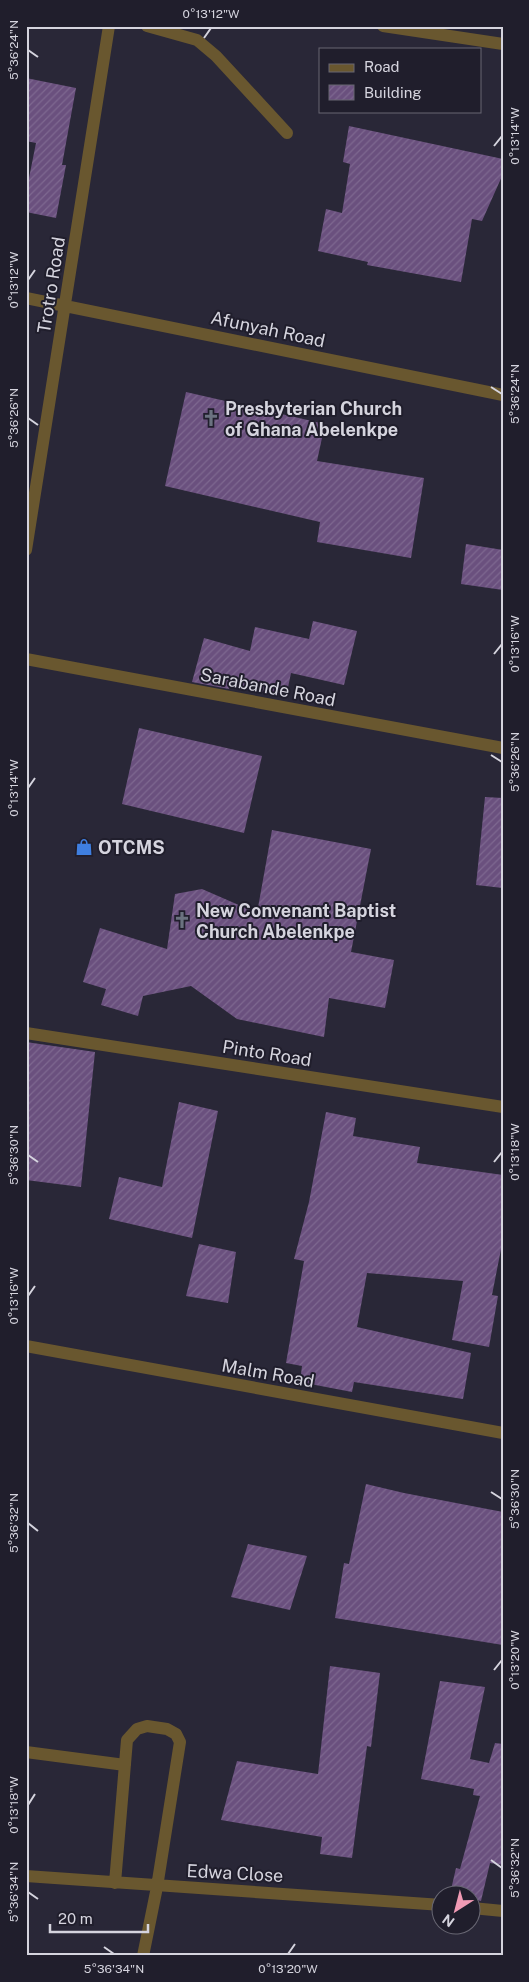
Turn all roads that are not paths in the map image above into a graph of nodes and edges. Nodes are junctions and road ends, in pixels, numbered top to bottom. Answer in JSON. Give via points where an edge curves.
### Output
{"nodes":[{"id":1,"x":109,"y":26,"type":"edge"},
{"id":2,"x":147,"y":26,"type":"edge"},
{"id":3,"x":383,"y":26,"type":"edge"},
{"id":4,"x":503,"y":44,"type":"edge"},
{"id":5,"x":287,"y":133,"type":"dead end"},
{"id":6,"x":26,"y":298,"type":"edge"},
{"id":7,"x":66,"y":306,"type":"junction"},
{"id":8,"x":503,"y":395,"type":"edge"},
{"id":9,"x":26,"y":550,"type":"edge"},
{"id":10,"x":26,"y":659,"type":"edge"},
{"id":11,"x":503,"y":748,"type":"edge"},
{"id":12,"x":26,"y":1033,"type":"edge"},
{"id":13,"x":503,"y":1107,"type":"edge"},
{"id":14,"x":26,"y":1346,"type":"edge"},
{"id":15,"x":503,"y":1433,"type":"edge"},
{"id":16,"x":26,"y":1752,"type":"edge"},
{"id":17,"x":125,"y":1765,"type":"junction"},
{"id":18,"x":26,"y":1876,"type":"edge"},
{"id":19,"x":115,"y":1883,"type":"junction"},
{"id":20,"x":158,"y":1886,"type":"junction"},
{"id":21,"x":432,"y":1904,"type":"edge"},
{"id":22,"x":482,"y":1909,"type":"edge"},
{"id":23,"x":503,"y":1911,"type":"edge"},
{"id":24,"x":144,"y":1956,"type":"edge"}],
"edges":[{"from":1,"to":7,"type":"street","name":"Trotro Road"},
{"from":2,"to":5,"type":"street","via":[[197,40],[216,56]]},
{"from":3,"to":4,"type":"street"},
{"from":6,"to":7,"type":"street","name":"Afunyah Road"},
{"from":7,"to":8,"type":"street","name":"Afunyah Road"},
{"from":7,"to":9,"type":"street","name":"Trotro Road"},
{"from":10,"to":11,"type":"street","name":"Sarabande Road"},
{"from":12,"to":13,"type":"street","name":"Pinto Road"},
{"from":14,"to":15,"type":"street","name":"Malm Road"},
{"from":16,"to":17,"type":"street"},
{"from":17,"to":19,"type":"street"},
{"from":17,"to":20,"type":"street","via":[[127,1740],[137,1729],[146,1726],[167,1729],[176,1734],[180,1742]]},
{"from":18,"to":19,"type":"street","name":"Edwa Close"},
{"from":19,"to":20,"type":"street","name":"Edwa Close"},
{"from":20,"to":21,"type":"street","name":"Edwa Close"},
{"from":20,"to":24,"type":"street"},
{"from":22,"to":23,"type":"street"}]}
